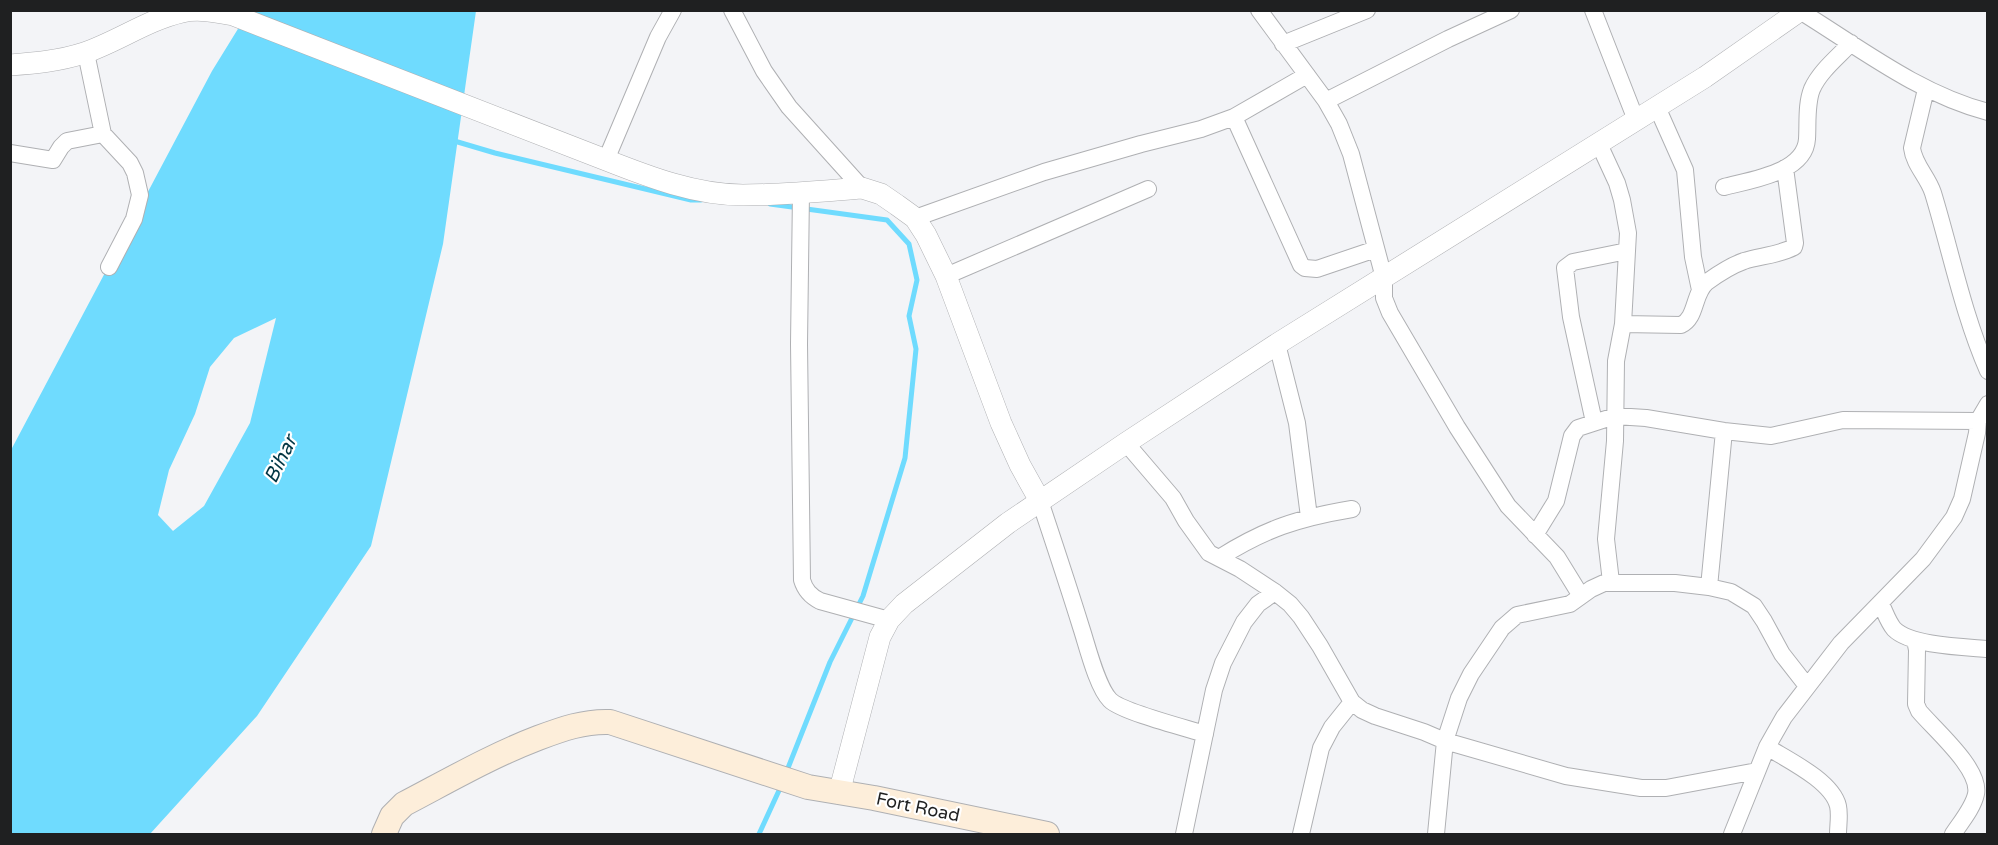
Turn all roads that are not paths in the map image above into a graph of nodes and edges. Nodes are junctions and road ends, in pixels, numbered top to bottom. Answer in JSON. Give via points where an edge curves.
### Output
{"nodes":[{"id":1,"x":673,"y":10,"type":"edge"},
{"id":2,"x":732,"y":10,"type":"edge"},
{"id":3,"x":1259,"y":10,"type":"edge"},
{"id":4,"x":1367,"y":10,"type":"edge"},
{"id":5,"x":1511,"y":10,"type":"edge"},
{"id":6,"x":1593,"y":10,"type":"edge"},
{"id":7,"x":184,"y":11,"type":"edge"},
{"id":8,"x":1800,"y":11,"type":"edge"},
{"id":9,"x":1851,"y":43,"type":"junction"},
{"id":10,"x":1283,"y":44,"type":"junction"},
{"id":11,"x":86,"y":53,"type":"junction"},
{"id":12,"x":10,"y":65,"type":"edge"},
{"id":13,"x":1307,"y":75,"type":"junction"},
{"id":14,"x":1926,"y":89,"type":"junction"},
{"id":15,"x":1326,"y":100,"type":"junction"},
{"id":16,"x":1656,"y":107,"type":"junction"},
{"id":17,"x":1988,"y":112,"type":"edge"},
{"id":18,"x":1234,"y":117,"type":"junction"},
{"id":19,"x":1636,"y":120,"type":"junction"},
{"id":20,"x":103,"y":134,"type":"junction"},
{"id":21,"x":1599,"y":144,"type":"junction"},
{"id":22,"x":10,"y":153,"type":"edge"},
{"id":23,"x":606,"y":160,"type":"junction"},
{"id":24,"x":1785,"y":168,"type":"junction"},
{"id":25,"x":1724,"y":187,"type":"dead end"},
{"id":26,"x":862,"y":188,"type":"junction"},
{"id":27,"x":1148,"y":189,"type":"dead end"},
{"id":28,"x":801,"y":192,"type":"junction"},
{"id":29,"x":915,"y":218,"type":"junction"},
{"id":30,"x":1376,"y":249,"type":"junction"},
{"id":31,"x":1627,"y":251,"type":"junction"},
{"id":32,"x":109,"y":267,"type":"dead end"},
{"id":33,"x":946,"y":276,"type":"junction"},
{"id":34,"x":1384,"y":278,"type":"junction"},
{"id":35,"x":1700,"y":290,"type":"junction"},
{"id":36,"x":1623,"y":324,"type":"junction"},
{"id":37,"x":1277,"y":344,"type":"junction"},
{"id":38,"x":1988,"y":371,"type":"edge"},
{"id":39,"x":1988,"y":405,"type":"edge"},
{"id":40,"x":1616,"y":416,"type":"junction"},
{"id":41,"x":1978,"y":421,"type":"junction"},
{"id":42,"x":1594,"y":422,"type":"junction"},
{"id":43,"x":1724,"y":432,"type":"junction"},
{"id":44,"x":1126,"y":443,"type":"junction"},
{"id":45,"x":1040,"y":501,"type":"junction"},
{"id":46,"x":1352,"y":509,"type":"dead end"},
{"id":47,"x":1309,"y":517,"type":"junction"},
{"id":48,"x":1535,"y":535,"type":"junction"},
{"id":49,"x":1219,"y":558,"type":"junction"},
{"id":50,"x":1611,"y":582,"type":"junction"},
{"id":51,"x":1709,"y":587,"type":"junction"},
{"id":52,"x":1275,"y":592,"type":"junction"},
{"id":53,"x":1581,"y":596,"type":"junction"},
{"id":54,"x":1881,"y":604,"type":"junction"},
{"id":55,"x":889,"y":620,"type":"junction"},
{"id":56,"x":1915,"y":640,"type":"junction"},
{"id":57,"x":1988,"y":649,"type":"edge"},
{"id":58,"x":1807,"y":686,"type":"junction"},
{"id":59,"x":1352,"y":702,"type":"junction"},
{"id":60,"x":1205,"y":734,"type":"junction"},
{"id":61,"x":1445,"y":741,"type":"junction"},
{"id":62,"x":1767,"y":747,"type":"junction"},
{"id":63,"x":1757,"y":771,"type":"junction"},
{"id":64,"x":839,"y":793,"type":"junction"},
{"id":65,"x":384,"y":834,"type":"edge"},
{"id":66,"x":1047,"y":834,"type":"edge"},
{"id":67,"x":1184,"y":834,"type":"edge"},
{"id":68,"x":1301,"y":834,"type":"edge"},
{"id":69,"x":1436,"y":834,"type":"edge"},
{"id":70,"x":1732,"y":834,"type":"edge"},
{"id":71,"x":1838,"y":834,"type":"edge"},
{"id":72,"x":1953,"y":834,"type":"edge"}],
"edges":[{"from":1,"to":23,"type":"street"},
{"from":2,"to":26,"type":"street","via":[[764,71],[789,108]]},
{"from":3,"to":10,"type":"street"},
{"from":4,"to":10,"type":"street"},
{"from":5,"to":15,"type":"street"},
{"from":6,"to":19,"type":"street"},
{"from":7,"to":11,"type":"street","via":[[150,22]]},
{"from":7,"to":23,"type":"street","via":[[233,15]]},
{"from":8,"to":9,"type":"street"},
{"from":8,"to":16,"type":"street"},
{"from":9,"to":14,"type":"street"},
{"from":9,"to":24,"type":"street","via":[[1813,88],[1805,150]]},
{"from":10,"to":13,"type":"street"},
{"from":11,"to":12,"type":"street","via":[[52,62]]},
{"from":11,"to":20,"type":"street"},
{"from":13,"to":15,"type":"street"},
{"from":13,"to":18,"type":"street"},
{"from":14,"to":17,"type":"street"},
{"from":14,"to":38,"type":"street","via":[[1912,153],[1930,185],[1970,327]]},
{"from":15,"to":30,"type":"street","via":[[1351,154]]},
{"from":16,"to":19,"type":"street"},
{"from":16,"to":35,"type":"street","via":[[1685,170]]},
{"from":18,"to":29,"type":"street","via":[[1044,172]]},
{"from":18,"to":30,"type":"street","via":[[1301,265],[1317,269]]},
{"from":19,"to":21,"type":"street"},
{"from":20,"to":22,"type":"street","via":[[67,141],[52,160]]},
{"from":20,"to":32,"type":"street","via":[[130,163],[140,195],[134,219]]},
{"from":21,"to":31,"type":"street","via":[[1622,200]]},
{"from":21,"to":34,"type":"street"},
{"from":23,"to":28,"type":"street","via":[[700,190],[742,195]]},
{"from":24,"to":25,"type":"street"},
{"from":24,"to":35,"type":"street","via":[[1794,247],[1734,265]]},
{"from":26,"to":28,"type":"street"},
{"from":26,"to":29,"type":"street","via":[[881,194]]},
{"from":27,"to":33,"type":"street"},
{"from":28,"to":55,"type":"street","via":[[802,580],[811,597]]},
{"from":29,"to":33,"type":"street"},
{"from":30,"to":34,"type":"street"},
{"from":31,"to":36,"type":"street"},
{"from":31,"to":42,"type":"street","via":[[1573,262],[1565,268],[1571,317]]},
{"from":33,"to":45,"type":"street","via":[[1001,423]]},
{"from":34,"to":37,"type":"street"},
{"from":34,"to":48,"type":"street","via":[[1387,306],[1456,427],[1508,506]]},
{"from":35,"to":36,"type":"street","via":[[1685,324]]},
{"from":36,"to":40,"type":"street","via":[[1616,361]]},
{"from":37,"to":44,"type":"street"},
{"from":37,"to":47,"type":"street","via":[[1297,423]]},
{"from":39,"to":41,"type":"street"},
{"from":40,"to":42,"type":"street"},
{"from":40,"to":43,"type":"street"},
{"from":40,"to":50,"type":"street","via":[[1606,539]]},
{"from":41,"to":43,"type":"street","via":[[1843,420],[1772,436]]},
{"from":41,"to":54,"type":"street","via":[[1962,499],[1954,516],[1923,559]]},
{"from":42,"to":48,"type":"street","via":[[1578,428],[1572,436],[1556,501]]},
{"from":43,"to":51,"type":"street"},
{"from":44,"to":45,"type":"street"},
{"from":44,"to":49,"type":"street","via":[[1173,498],[1209,553]]},
{"from":45,"to":55,"type":"street","via":[[912,598]]},
{"from":45,"to":60,"type":"street","via":[[1092,661],[1110,700]]},
{"from":46,"to":47,"type":"street"},
{"from":47,"to":49,"type":"street","via":[[1269,530]]},
{"from":48,"to":53,"type":"street","via":[[1557,557]]},
{"from":49,"to":52,"type":"street"},
{"from":50,"to":51,"type":"street"},
{"from":50,"to":53,"type":"street"},
{"from":51,"to":58,"type":"street","via":[[1731,592],[1754,606],[1782,654]]},
{"from":52,"to":59,"type":"street","via":[[1301,617]]},
{"from":52,"to":60,"type":"street","via":[[1258,604],[1244,622],[1223,663]]},
{"from":53,"to":61,"type":"street","via":[[1566,605],[1517,615],[1502,628],[1465,684]]},
{"from":54,"to":56,"type":"street","via":[[1894,629]]},
{"from":54,"to":58,"type":"street","via":[[1841,643]]},
{"from":55,"to":64,"type":"street","via":[[873,659]]},
{"from":56,"to":57,"type":"street"},
{"from":56,"to":72,"type":"street","via":[[1919,711],[1965,762],[1975,780],[1973,802]]},
{"from":58,"to":62,"type":"street"},
{"from":59,"to":61,"type":"street","via":[[1375,716]]},
{"from":59,"to":68,"type":"street","via":[[1321,748]]},
{"from":60,"to":67,"type":"street"},
{"from":61,"to":63,"type":"street","via":[[1566,776],[1641,788],[1666,788]]},
{"from":61,"to":69,"type":"street"},
{"from":62,"to":63,"type":"street"},
{"from":62,"to":71,"type":"street","via":[[1820,781],[1835,796],[1839,808]]},
{"from":63,"to":70,"type":"street"},
{"from":64,"to":65,"type":"main road","name":"Fort Road","via":[[782,779],[610,722],[593,721],[502,752],[404,804],[392,816]]},
{"from":64,"to":66,"type":"main road","name":"Fort Road"}]}
